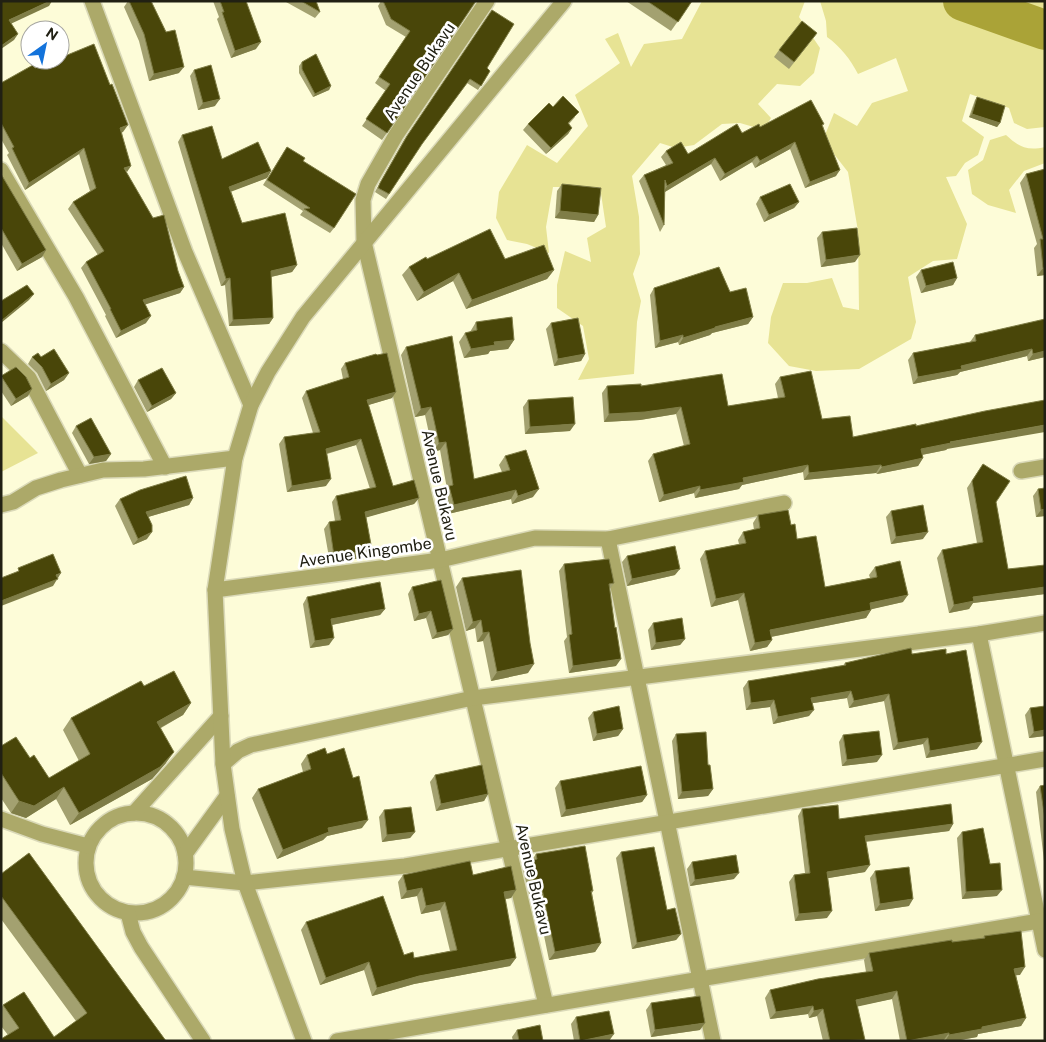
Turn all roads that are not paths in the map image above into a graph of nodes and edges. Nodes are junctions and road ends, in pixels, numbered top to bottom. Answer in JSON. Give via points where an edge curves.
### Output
{"nodes":[{"id":1,"x":92,"y":1,"type":"edge"},
{"id":2,"x":487,"y":1,"type":"edge"},
{"id":3,"x":564,"y":1,"type":"edge"},
{"id":4,"x":1,"y":170,"type":"edge"},
{"id":5,"x":364,"y":242,"type":"junction"},
{"id":6,"x":1,"y":351,"type":"edge"},
{"id":7,"x":251,"y":406,"type":"junction"},
{"id":8,"x":235,"y":458,"type":"junction"},
{"id":9,"x":165,"y":467,"type":"junction"},
{"id":10,"x":1045,"y":467,"type":"edge"},
{"id":11,"x":1021,"y":471,"type":"dead end"},
{"id":12,"x":80,"y":475,"type":"junction"},
{"id":13,"x":784,"y":503,"type":"dead end"},
{"id":14,"x":1,"y":505,"type":"edge"},
{"id":15,"x":608,"y":540,"type":"junction"},
{"id":16,"x":440,"y":560,"type":"junction"},
{"id":17,"x":215,"y":590,"type":"junction"},
{"id":18,"x":1045,"y":623,"type":"edge"},
{"id":19,"x":979,"y":634,"type":"junction"},
{"id":20,"x":637,"y":678,"type":"junction"},
{"id":21,"x":473,"y":698,"type":"junction"},
{"id":22,"x":221,"y":716,"type":"junction"},
{"id":23,"x":1045,"y":760,"type":"edge"},
{"id":24,"x":223,"y":764,"type":"junction"},
{"id":25,"x":1006,"y":766,"type":"junction"},
{"id":26,"x":227,"y":796,"type":"junction"},
{"id":27,"x":134,"y":813,"type":"junction"},
{"id":28,"x":1,"y":819,"type":"edge"},
{"id":29,"x":667,"y":822,"type":"junction"},
{"id":30,"x":88,"y":846,"type":"junction"},
{"id":31,"x":509,"y":849,"type":"junction"},
{"id":32,"x":185,"y":854,"type":"junction"},
{"id":33,"x":184,"y":878,"type":"junction"},
{"id":34,"x":245,"y":883,"type":"junction"},
{"id":35,"x":128,"y":913,"type":"junction"},
{"id":36,"x":1042,"y":920,"type":"edge"},
{"id":37,"x":1045,"y":950,"type":"edge"},
{"id":38,"x":700,"y":979,"type":"junction"},
{"id":39,"x":546,"y":1005,"type":"junction"},
{"id":40,"x":203,"y":1041,"type":"edge"},
{"id":41,"x":304,"y":1041,"type":"edge"},
{"id":42,"x":336,"y":1041,"type":"edge"},
{"id":43,"x":713,"y":1041,"type":"edge"}],
"edges":[{"from":1,"to":7,"type":"street","via":[[185,252]]},
{"from":2,"to":5,"type":"street","name":"Avenue Bukavu","via":[[396,135],[368,184],[363,200]]},
{"from":3,"to":5,"type":"street"},
{"from":4,"to":9,"type":"street","via":[[76,297]]},
{"from":5,"to":7,"type":"street","via":[[303,317]]},
{"from":5,"to":16,"type":"street","name":"Avenue Bukavu"},
{"from":6,"to":12,"type":"street","via":[[29,378]]},
{"from":7,"to":8,"type":"street"},
{"from":8,"to":9,"type":"street"},
{"from":8,"to":17,"type":"street"},
{"from":9,"to":12,"type":"street","via":[[102,470]]},
{"from":10,"to":11,"type":"street"},
{"from":12,"to":14,"type":"street","via":[[36,488],[13,502]]},
{"from":13,"to":15,"type":"street","name":"Avenue Kingombe"},
{"from":15,"to":16,"type":"street","name":"Avenue Kingombe","via":[[535,538]]},
{"from":15,"to":20,"type":"street"},
{"from":16,"to":17,"type":"street","name":"Avenue Kingombe"},
{"from":16,"to":21,"type":"street","name":"Avenue Bukavu"},
{"from":17,"to":22,"type":"street"},
{"from":18,"to":19,"type":"street"},
{"from":19,"to":20,"type":"street"},
{"from":19,"to":25,"type":"street"},
{"from":20,"to":21,"type":"street"},
{"from":20,"to":29,"type":"street"},
{"from":21,"to":24,"type":"street","via":[[251,746],[238,751]]},
{"from":21,"to":31,"type":"street","name":"Avenue Bukavu"},
{"from":22,"to":24,"type":"street"},
{"from":22,"to":27,"type":"street"},
{"from":23,"to":25,"type":"street"},
{"from":24,"to":26,"type":"street"},
{"from":25,"to":29,"type":"street"},
{"from":25,"to":36,"type":"street"},
{"from":26,"to":32,"type":"street"},
{"from":26,"to":34,"type":"street"},
{"from":27,"to":30,"type":"street","via":[[110,819],[93,835]]},
{"from":27,"to":32,"type":"street","via":[[146,813],[167,823],[182,842]]},
{"from":28,"to":30,"type":"street"},
{"from":29,"to":31,"type":"street"},
{"from":29,"to":38,"type":"street"},
{"from":30,"to":35,"type":"street","via":[[86,873],[94,890],[106,903]]},
{"from":31,"to":34,"type":"street","via":[[405,866]]},
{"from":31,"to":39,"type":"street","name":"Avenue Bukavu"},
{"from":32,"to":33,"type":"street"},
{"from":33,"to":34,"type":"street"},
{"from":33,"to":35,"type":"street","via":[[180,888],[163,906],[152,911]]},
{"from":34,"to":41,"type":"street"},
{"from":35,"to":40,"type":"street","via":[[141,947]]},
{"from":36,"to":37,"type":"street"},
{"from":36,"to":38,"type":"street"},
{"from":38,"to":39,"type":"street"},
{"from":38,"to":43,"type":"street"},
{"from":39,"to":42,"type":"street"}]}
